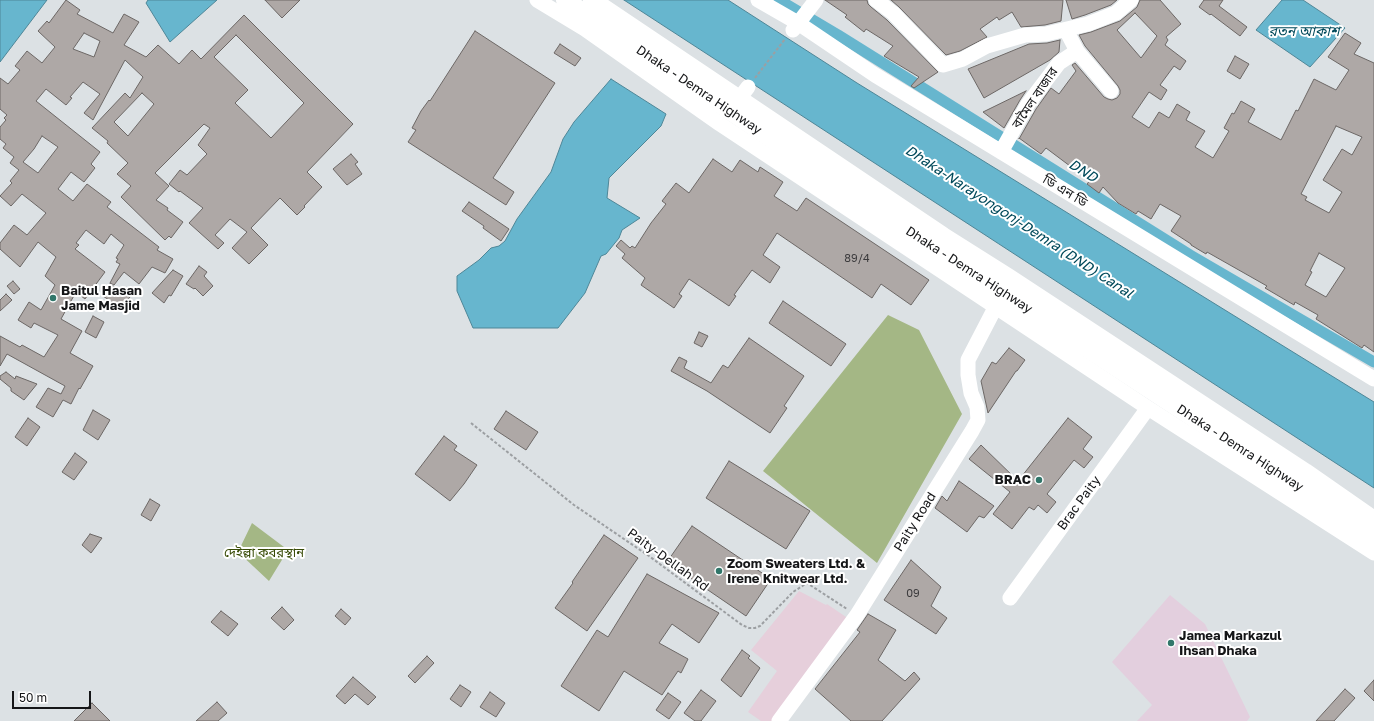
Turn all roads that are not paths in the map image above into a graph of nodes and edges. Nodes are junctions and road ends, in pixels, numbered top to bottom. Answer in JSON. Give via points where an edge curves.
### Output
{"nodes":[{"id":1,"x":537,"y":0,"type":"edge"},
{"id":2,"x":565,"y":0,"type":"edge"},
{"id":3,"x":592,"y":0,"type":"edge"},
{"id":4,"x":758,"y":0,"type":"edge"},
{"id":5,"x":816,"y":0,"type":"edge"},
{"id":6,"x":876,"y":0,"type":"edge"},
{"id":7,"x":1131,"y":0,"type":"edge"},
{"id":8,"x":795,"y":27,"type":"junction"},
{"id":9,"x":1066,"y":30,"type":"junction"},
{"id":10,"x":1077,"y":50,"type":"junction"},
{"id":11,"x":748,"y":87,"type":"road end"},
{"id":12,"x":1110,"y":91,"type":"dead end"},
{"id":13,"x":720,"y":124,"type":"junction"},
{"id":14,"x":1001,"y":152,"type":"junction"},
{"id":15,"x":996,"y":306,"type":"junction"},
{"id":16,"x":1374,"y":379,"type":"edge"},
{"id":17,"x":1148,"y":408,"type":"junction"},
{"id":18,"x":1374,"y":520,"type":"edge"},
{"id":19,"x":1374,"y":538,"type":"edge"},
{"id":20,"x":1374,"y":553,"type":"edge"},
{"id":21,"x":1010,"y":598,"type":"dead end"},
{"id":22,"x":779,"y":721,"type":"edge"}],
"edges":[{"from":1,"to":13,"type":"street","via":[[585,29]]},
{"from":2,"to":19,"type":"main road","name":"Dhaka - Demra Highway","via":[[935,249],[1290,480]]},
{"from":3,"to":18,"type":"main road","name":"Dhaka - Demra Highway"},
{"from":4,"to":8,"type":"street","name":"ডি এন ডি"},
{"from":5,"to":8,"type":"street"},
{"from":6,"to":9,"type":"street","via":[[893,13],[943,65],[963,59],[987,46],[1025,35]]},
{"from":7,"to":9,"type":"street","via":[[1116,13]]},
{"from":8,"to":14,"type":"street","name":"ডি এন ডি"},
{"from":9,"to":10,"type":"street"},
{"from":10,"to":12,"type":"street"},
{"from":10,"to":14,"type":"street","name":"বামৈল বাজার","via":[[1059,63],[1028,104]]},
{"from":11,"to":13,"type":"street"},
{"from":13,"to":15,"type":"street"},
{"from":14,"to":16,"type":"street","name":"ডি এন ডি"},
{"from":15,"to":17,"type":"street"},
{"from":15,"to":22,"type":"street","name":"Paity Road","via":[[968,360],[968,375],[978,420],[857,615]]},
{"from":17,"to":20,"type":"street"},
{"from":17,"to":21,"type":"street","name":"Brac Paity"}]}
